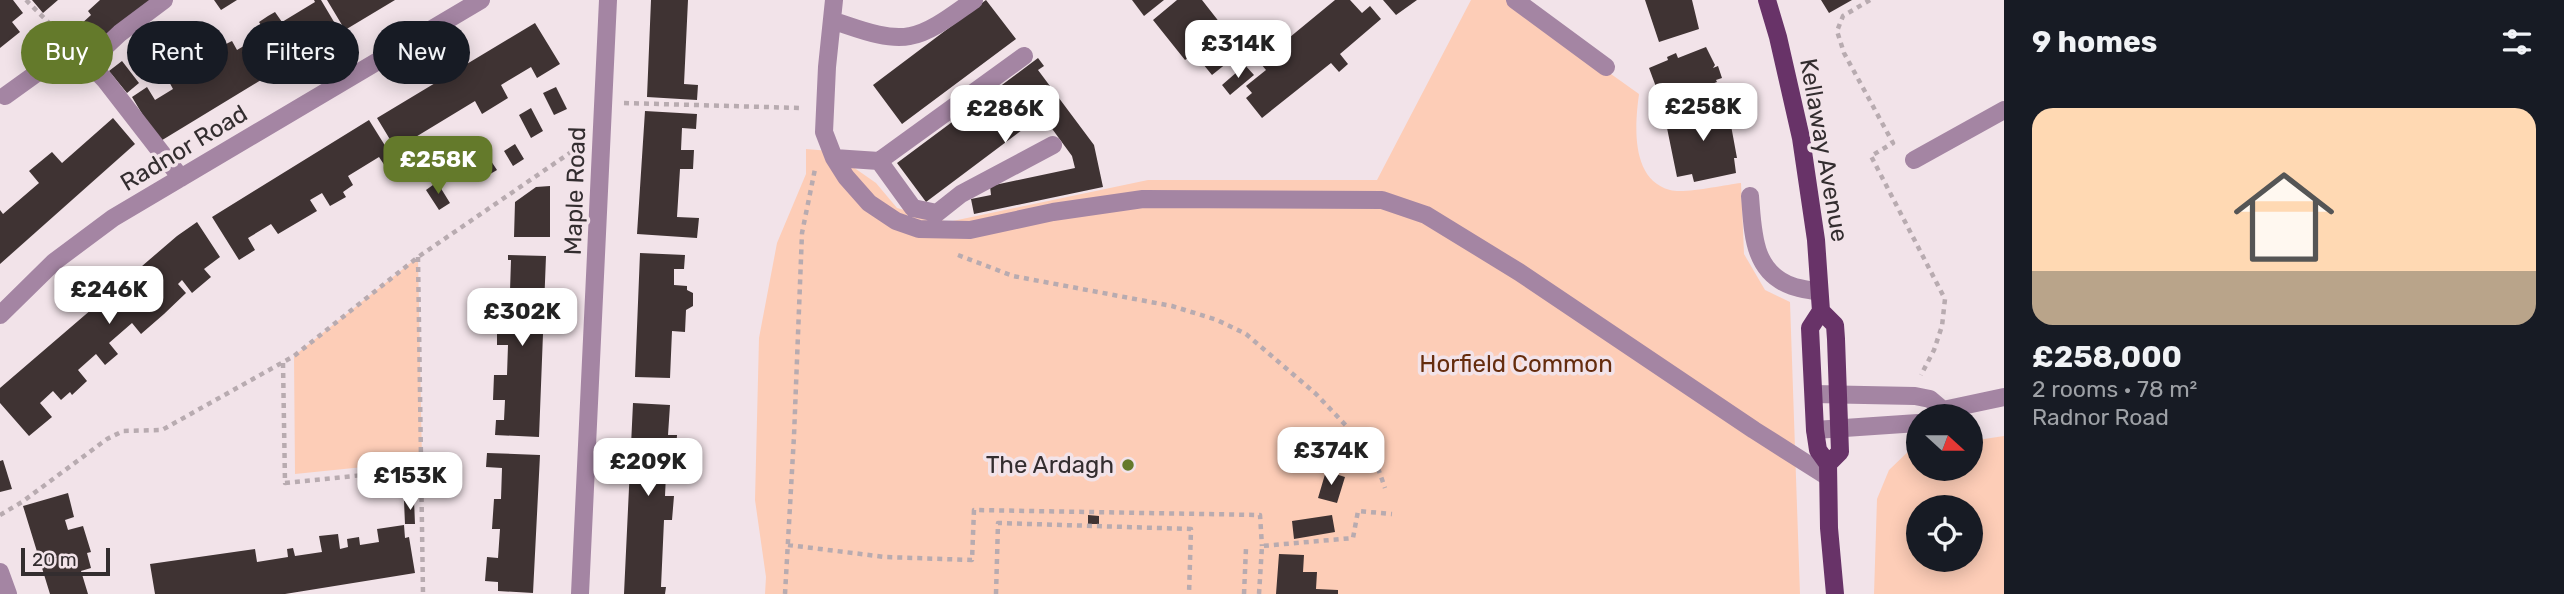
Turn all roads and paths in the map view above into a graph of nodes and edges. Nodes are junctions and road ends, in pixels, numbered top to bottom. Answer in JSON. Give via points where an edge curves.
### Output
{"nodes":[{"id":1,"x":26,"y":0,"type":"edge"},
{"id":2,"x":164,"y":0,"type":"edge"},
{"id":3,"x":481,"y":0,"type":"edge"},
{"id":4,"x":608,"y":0,"type":"edge"},
{"id":5,"x":834,"y":0,"type":"edge"},
{"id":6,"x":974,"y":0,"type":"edge"},
{"id":7,"x":1515,"y":0,"type":"edge"},
{"id":8,"x":1768,"y":0,"type":"edge"},
{"id":9,"x":1870,"y":0,"type":"edge"},
{"id":10,"x":47,"y":21,"type":"edge"},
{"id":11,"x":834,"y":21,"type":"junction"},
{"id":12,"x":113,"y":40,"type":"edge"},
{"id":13,"x":1024,"y":55,"type":"dead end"},
{"id":14,"x":1606,"y":67,"type":"dead end"},
{"id":15,"x":22,"y":84,"type":"edge"},
{"id":16,"x":108,"y":84,"type":"edge"},
{"id":17,"x":5,"y":96,"type":"dead end"},
{"id":18,"x":603,"y":102,"type":"junction"},
{"id":19,"x":825,"y":109,"type":"junction"},
{"id":20,"x":2004,"y":110,"type":"edge"},
{"id":21,"x":604,"y":130,"type":"junction"},
{"id":22,"x":824,"y":132,"type":"junction"},
{"id":23,"x":1053,"y":145,"type":"dead end"},
{"id":24,"x":834,"y":158,"type":"junction"},
{"id":25,"x":1914,"y":160,"type":"dead end"},
{"id":26,"x":879,"y":161,"type":"junction"},
{"id":27,"x":181,"y":178,"type":"junction"},
{"id":28,"x":1750,"y":196,"type":"dead end"},
{"id":29,"x":955,"y":254,"type":"dead end"},
{"id":30,"x":418,"y":257,"type":"junction"},
{"id":31,"x":1819,"y":292,"type":"junction"},
{"id":32,"x":1821,"y":311,"type":"junction"},
{"id":33,"x":0,"y":315,"type":"edge"},
{"id":34,"x":283,"y":363,"type":"junction"},
{"id":35,"x":1838,"y":393,"type":"junction"},
{"id":36,"x":1814,"y":394,"type":"junction"},
{"id":37,"x":1916,"y":396,"type":"junction"},
{"id":38,"x":2004,"y":397,"type":"edge"},
{"id":39,"x":1934,"y":404,"type":"edge"},
{"id":40,"x":1976,"y":404,"type":"edge"},
{"id":41,"x":1906,"y":424,"type":"edge"},
{"id":42,"x":1839,"y":429,"type":"junction"},
{"id":43,"x":1815,"y":430,"type":"junction"},
{"id":44,"x":422,"y":469,"type":"junction"},
{"id":45,"x":1828,"y":471,"type":"junction"},
{"id":46,"x":1385,"y":488,"type":"dead end"},
{"id":47,"x":1102,"y":513,"type":"junction"},
{"id":48,"x":1392,"y":514,"type":"dead end"},
{"id":49,"x":0,"y":515,"type":"edge"},
{"id":50,"x":1102,"y":526,"type":"junction"},
{"id":51,"x":788,"y":545,"type":"junction"},
{"id":52,"x":1262,"y":546,"type":"junction"},
{"id":53,"x":1246,"y":548,"type":"dead end"},
{"id":54,"x":0,"y":572,"type":"edge"},
{"id":55,"x":8,"y":594,"type":"edge"},
{"id":56,"x":423,"y":594,"type":"edge"},
{"id":57,"x":580,"y":594,"type":"edge"},
{"id":58,"x":785,"y":594,"type":"edge"},
{"id":59,"x":996,"y":594,"type":"edge"},
{"id":60,"x":1189,"y":594,"type":"edge"},
{"id":61,"x":1244,"y":594,"type":"edge"},
{"id":62,"x":1259,"y":594,"type":"edge"},
{"id":63,"x":1835,"y":594,"type":"edge"}],
"edges":[{"from":1,"to":10,"type":"path"},
{"from":2,"to":12,"type":"street"},
{"from":3,"to":27,"type":"street","name":"Radnor Road"},
{"from":4,"to":18,"type":"street","name":"Maple Road"},
{"from":5,"to":11,"type":"street"},
{"from":6,"to":11,"type":"street","via":[[910,36],[876,34]]},
{"from":7,"to":14,"type":"street"},
{"from":8,"to":31,"type":"main road","name":"Kellaway Avenue","via":[[1801,138]]},
{"from":9,"to":37,"type":"path","via":[[1843,16],[1837,32],[1893,143],[1871,156],[1945,299],[1942,326]]},
{"from":11,"to":19,"type":"street"},
{"from":13,"to":26,"type":"street"},
{"from":15,"to":17,"type":"street"},
{"from":16,"to":27,"type":"street"},
{"from":18,"to":19,"type":"path"},
{"from":18,"to":21,"type":"street","name":"Maple Road"},
{"from":19,"to":22,"type":"street"},
{"from":20,"to":25,"type":"street"},
{"from":21,"to":30,"type":"path"},
{"from":21,"to":57,"type":"street","name":"Maple Road"},
{"from":22,"to":24,"type":"street"},
{"from":22,"to":51,"type":"path","via":[[802,233]]},
{"from":23,"to":26,"type":"street","via":[[961,194],[937,213],[913,208]]},
{"from":24,"to":26,"type":"street"},
{"from":24,"to":45,"type":"street","via":[[869,203],[896,221],[919,229],[970,230],[1143,199],[1382,200],[1426,215],[1754,430]]},
{"from":27,"to":33,"type":"street","name":"Radnor Road","via":[[113,218],[54,262]]},
{"from":28,"to":31,"type":"street","via":[[1753,241],[1761,259],[1775,277]]},
{"from":29,"to":46,"type":"path","via":[[1013,276],[1172,306],[1246,334],[1316,394],[1373,454]]},
{"from":30,"to":34,"type":"path"},
{"from":30,"to":44,"type":"path"},
{"from":31,"to":32,"type":"main road","name":"Kellaway Avenue"},
{"from":32,"to":35,"type":"main road","name":"Kellaway Avenue","via":[[1835,326]]},
{"from":32,"to":36,"type":"main road","name":"Kellaway Avenue","via":[[1810,328]]},
{"from":34,"to":44,"type":"path","via":[[285,484]]},
{"from":34,"to":49,"type":"path","via":[[162,430],[123,431],[107,439]]},
{"from":35,"to":36,"type":"street"},
{"from":35,"to":37,"type":"street"},
{"from":35,"to":42,"type":"main road","name":"Kellaway Avenue"},
{"from":36,"to":43,"type":"main road","name":"Kellaway Avenue"},
{"from":37,"to":39,"type":"street","via":[[1930,398]]},
{"from":38,"to":40,"type":"street"},
{"from":41,"to":42,"type":"street"},
{"from":42,"to":43,"type":"street"},
{"from":42,"to":45,"type":"main road","name":"Kellaway Avenue","via":[[1840,452]]},
{"from":43,"to":45,"type":"main road","name":"Kellaway Avenue"},
{"from":44,"to":56,"type":"path"},
{"from":45,"to":63,"type":"main road","name":"Kellaway Avenue"},
{"from":47,"to":50,"type":"path"},
{"from":47,"to":51,"type":"path","via":[[974,510],[972,560],[885,557]]},
{"from":47,"to":52,"type":"path","via":[[1260,515]]},
{"from":48,"to":52,"type":"path","via":[[1358,511],[1353,538]]},
{"from":50,"to":59,"type":"path","via":[[998,523]]},
{"from":50,"to":60,"type":"path","via":[[1191,529]]},
{"from":51,"to":58,"type":"path"},
{"from":52,"to":62,"type":"path"},
{"from":53,"to":61,"type":"path"},
{"from":54,"to":55,"type":"street"}]}
